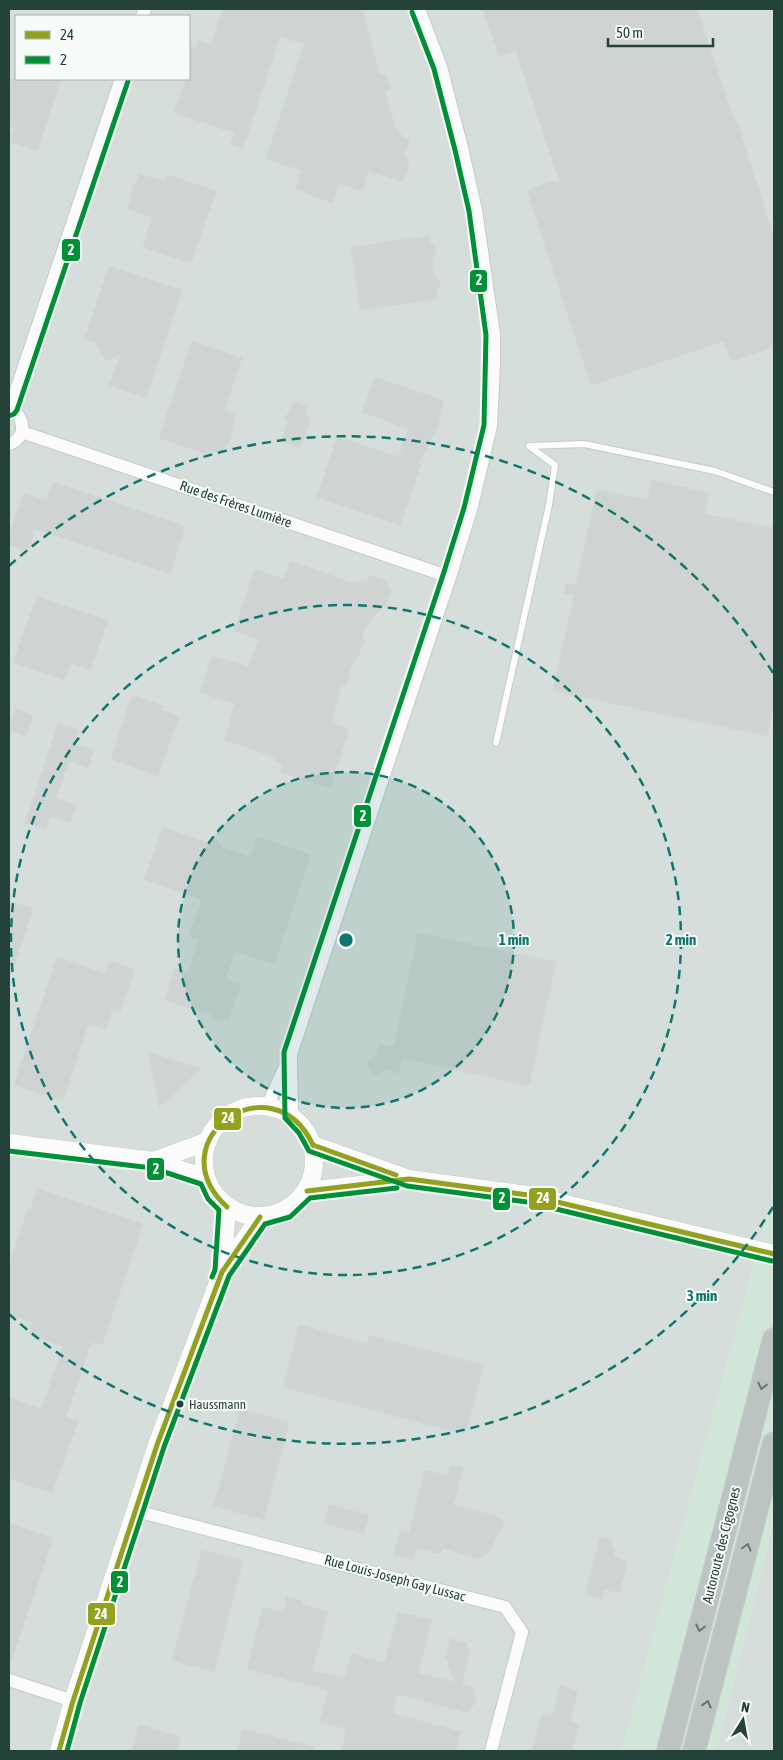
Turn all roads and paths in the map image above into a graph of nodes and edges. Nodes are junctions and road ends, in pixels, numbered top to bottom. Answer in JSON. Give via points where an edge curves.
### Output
{"nodes":[{"id":1,"x":419,"y":9,"type":"edge"},
{"id":2,"x":121,"y":80,"type":"edge"},
{"id":3,"x":9,"y":408,"type":"edge"},
{"id":4,"x":22,"y":432,"type":"junction"},
{"id":5,"x":9,"y":444,"type":"edge"},
{"id":6,"x":774,"y":492,"type":"edge"},
{"id":7,"x":450,"y":577,"type":"junction"},
{"id":8,"x":496,"y":742,"type":"dead end"},
{"id":9,"x":290,"y":1054,"type":"junction"},
{"id":10,"x":267,"y":1106,"type":"junction"},
{"id":11,"x":292,"y":1116,"type":"junction"},
{"id":12,"x":208,"y":1141,"type":"junction"},
{"id":13,"x":9,"y":1143,"type":"edge"},
{"id":14,"x":313,"y":1145,"type":"junction"},
{"id":15,"x":154,"y":1161,"type":"junction"},
{"id":16,"x":206,"y":1178,"type":"junction"},
{"id":17,"x":409,"y":1179,"type":"junction"},
{"id":18,"x":307,"y":1191,"type":"junction"},
{"id":19,"x":227,"y":1207,"type":"junction"},
{"id":20,"x":260,"y":1218,"type":"junction"},
{"id":21,"x":774,"y":1254,"type":"edge"},
{"id":22,"x":222,"y":1272,"type":"junction"},
{"id":23,"x":774,"y":1339,"type":"edge"},
{"id":24,"x":774,"y":1443,"type":"edge"},
{"id":25,"x":136,"y":1511,"type":"junction"},
{"id":26,"x":9,"y":1680,"type":"edge"},
{"id":27,"x":73,"y":1701,"type":"junction"},
{"id":28,"x":59,"y":1751,"type":"edge"},
{"id":29,"x":491,"y":1751,"type":"edge"},
{"id":30,"x":668,"y":1751,"type":"edge"},
{"id":31,"x":694,"y":1751,"type":"edge"}],
"edges":[{"from":1,"to":7,"type":"street","via":[[441,67],[462,148],[476,210],[494,334],[491,426],[471,510]]},
{"from":2,"to":3,"type":"street"},
{"from":3,"to":4,"type":"street","via":[[21,418]]},
{"from":4,"to":5,"type":"street"},
{"from":4,"to":7,"type":"street","name":"Rue des Frères Lumière"},
{"from":6,"to":8,"type":"lane","via":[[715,471],[584,444],[529,446],[555,465]]},
{"from":7,"to":9,"type":"street"},
{"from":9,"to":10,"type":"street"},
{"from":9,"to":11,"type":"street"},
{"from":10,"to":11,"type":"main road"},
{"from":10,"to":12,"type":"main road","via":[[248,1107],[231,1114],[217,1125]]},
{"from":11,"to":14,"type":"main road","via":[[305,1129]]},
{"from":12,"to":15,"type":"main road"},
{"from":12,"to":16,"type":"main road","via":[[204,1159]]},
{"from":13,"to":15,"type":"main road"},
{"from":14,"to":17,"type":"main road"},
{"from":14,"to":18,"type":"main road","via":[[315,1168]]},
{"from":15,"to":16,"type":"main road"},
{"from":16,"to":19,"type":"main road","via":[[214,1194]]},
{"from":17,"to":18,"type":"main road"},
{"from":17,"to":21,"type":"main road","via":[[528,1195]]},
{"from":18,"to":20,"type":"main road","via":[[287,1210]]},
{"from":19,"to":20,"type":"main road"},
{"from":19,"to":22,"type":"main road"},
{"from":20,"to":22,"type":"main road"},
{"from":22,"to":25,"type":"main road","via":[[157,1445]]},
{"from":23,"to":30,"type":"highway","name":"Autoroute des Cigognes","one_way":true},
{"from":31,"to":24,"type":"highway","name":"Autoroute des Cigognes","one_way":true},
{"from":25,"to":27,"type":"main road"},
{"from":25,"to":29,"type":"street","name":"Rue Louis-Joseph Gay Lussac","via":[[505,1606],[522,1632]]},
{"from":26,"to":27,"type":"street"},
{"from":27,"to":28,"type":"main road"}]}
